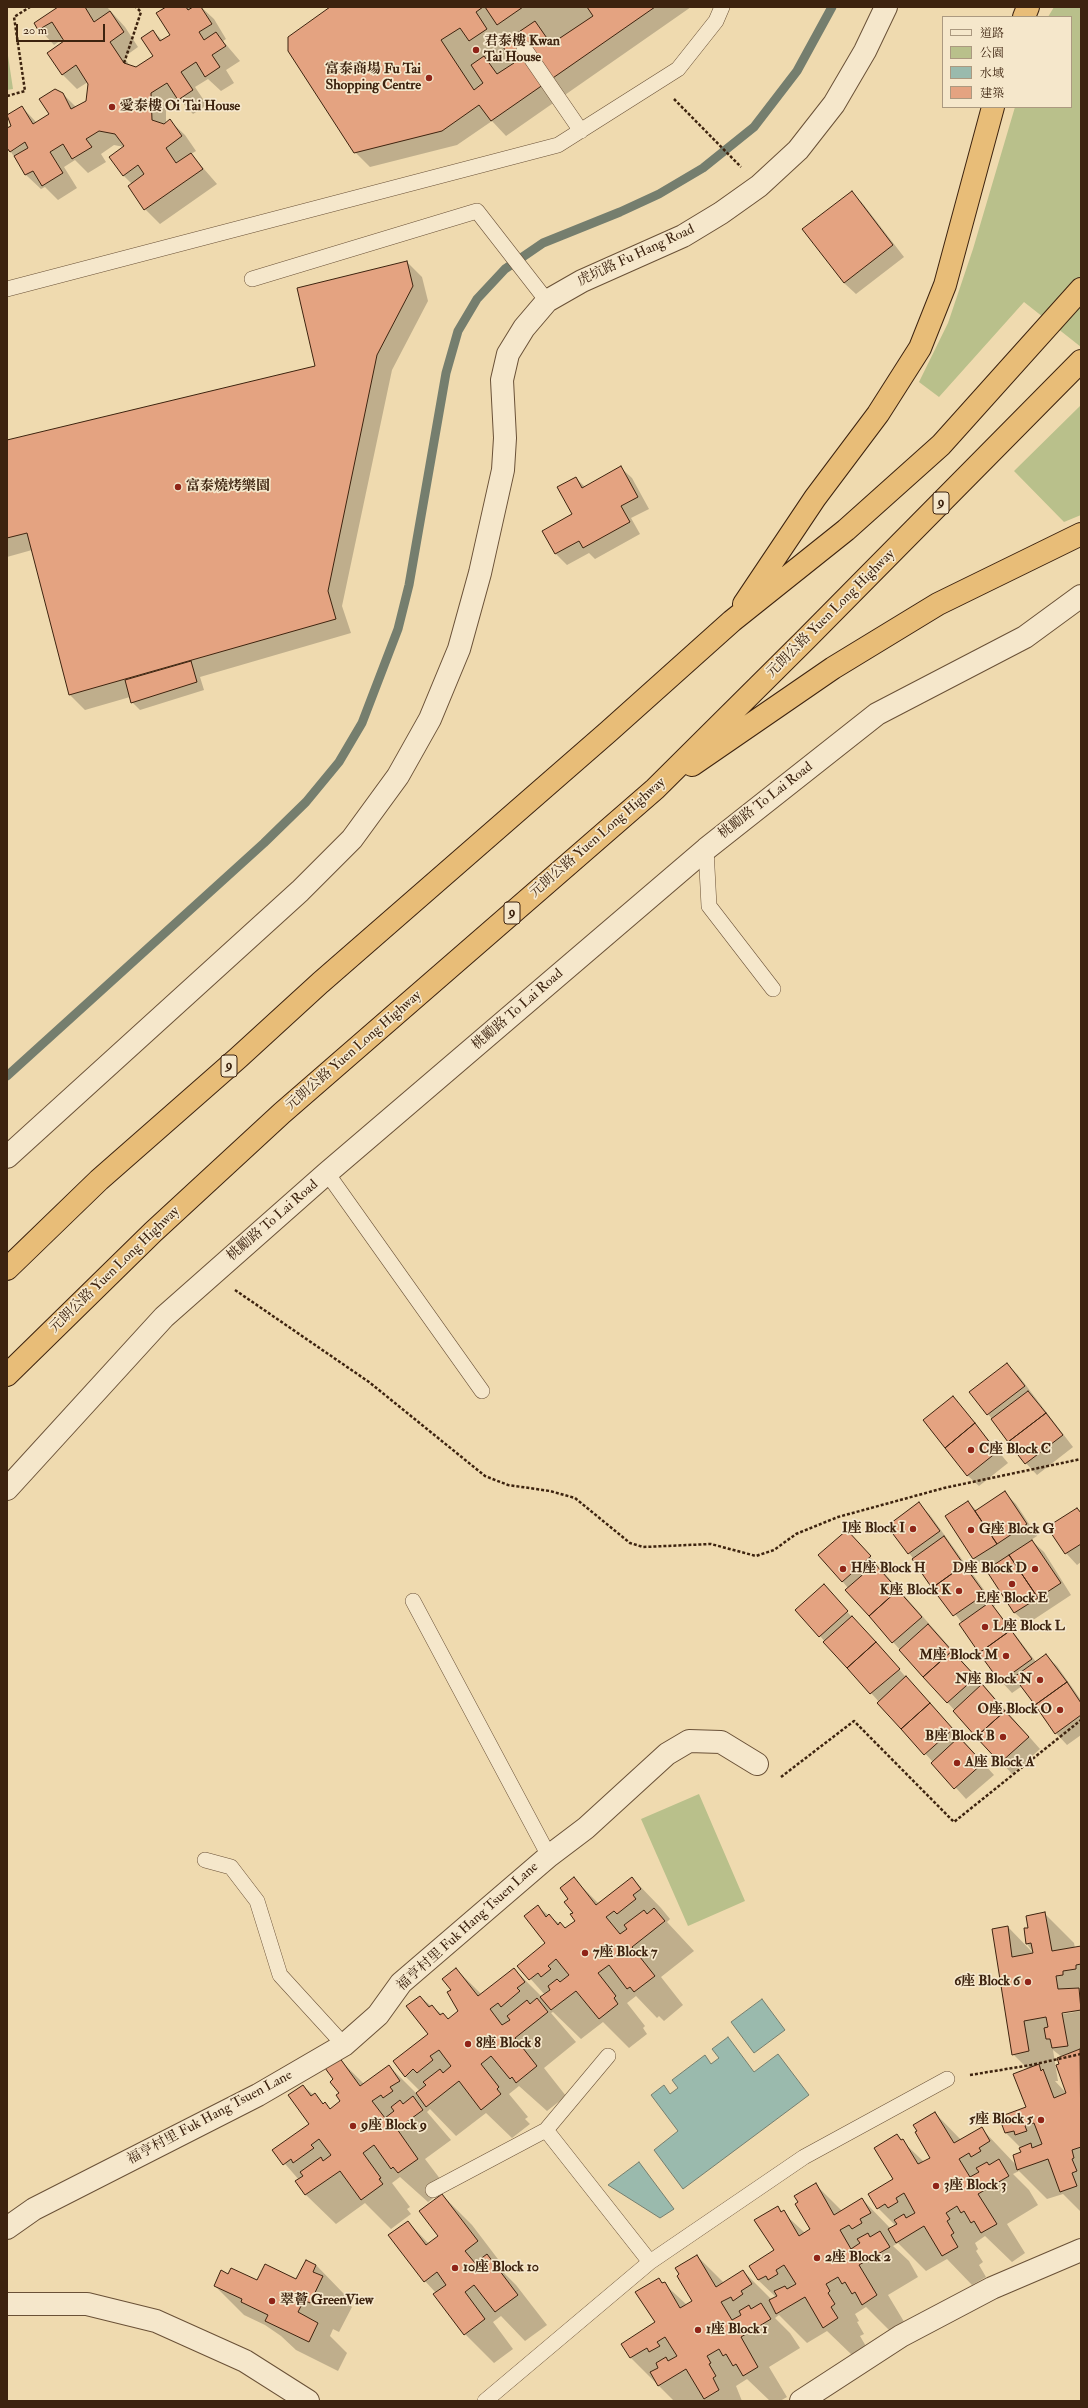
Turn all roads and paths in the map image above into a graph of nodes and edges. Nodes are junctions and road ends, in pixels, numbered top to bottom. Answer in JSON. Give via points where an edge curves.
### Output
{"nodes":[{"id":1,"x":30,"y":7,"type":"edge"},
{"id":2,"x":136,"y":7,"type":"edge"},
{"id":3,"x":722,"y":7,"type":"edge"},
{"id":4,"x":886,"y":7,"type":"edge"},
{"id":5,"x":524,"y":48,"type":"dead end"},
{"id":6,"x":124,"y":63,"type":"dead end"},
{"id":7,"x":7,"y":96,"type":"edge"},
{"id":8,"x":678,"y":104,"type":"dead end"},
{"id":9,"x":993,"y":108,"type":"edge"},
{"id":10,"x":581,"y":131,"type":"junction"},
{"id":11,"x":743,"y":169,"type":"dead end"},
{"id":12,"x":252,"y":279,"type":"dead end"},
{"id":13,"x":7,"y":289,"type":"edge"},
{"id":14,"x":1081,"y":289,"type":"edge"},
{"id":15,"x":543,"y":295,"type":"junction"},
{"id":16,"x":1078,"y":364,"type":"edge"},
{"id":17,"x":1081,"y":534,"type":"edge"},
{"id":18,"x":1081,"y":596,"type":"edge"},
{"id":19,"x":732,"y":621,"type":"junction"},
{"id":20,"x":654,"y":789,"type":"junction"},
{"id":21,"x":706,"y":849,"type":"junction"},
{"id":22,"x":773,"y":989,"type":"dead end"},
{"id":23,"x":7,"y":1157,"type":"edge"},
{"id":24,"x":327,"y":1173,"type":"junction"},
{"id":25,"x":7,"y":1270,"type":"edge"},
{"id":26,"x":212,"y":1275,"type":"junction"},
{"id":27,"x":7,"y":1375,"type":"edge"},
{"id":28,"x":482,"y":1391,"type":"dead end"},
{"id":29,"x":1081,"y":1459,"type":"edge"},
{"id":30,"x":7,"y":1489,"type":"edge"},
{"id":31,"x":414,"y":1601,"type":"dead end"},
{"id":32,"x":1081,"y":1720,"type":"edge"},
{"id":33,"x":757,"y":1764,"type":"dead end"},
{"id":34,"x":779,"y":1779,"type":"dead end"},
{"id":35,"x":549,"y":1856,"type":"junction"},
{"id":36,"x":205,"y":1860,"type":"dead end"},
{"id":37,"x":344,"y":2045,"type":"junction"},
{"id":38,"x":1081,"y":2054,"type":"edge"},
{"id":39,"x":608,"y":2056,"type":"dead end"},
{"id":40,"x":947,"y":2079,"type":"joint"},
{"id":41,"x":546,"y":2130,"type":"junction"},
{"id":42,"x":434,"y":2190,"type":"dead end"},
{"id":43,"x":7,"y":2228,"type":"edge"},
{"id":44,"x":1081,"y":2250,"type":"edge"},
{"id":45,"x":650,"y":2262,"type":"junction"},
{"id":46,"x":7,"y":2304,"type":"edge"},
{"id":47,"x":308,"y":2401,"type":"edge"},
{"id":48,"x":484,"y":2401,"type":"edge"},
{"id":49,"x":801,"y":2401,"type":"edge"}],
"edges":[{"from":1,"to":7,"type":"path","via":[[14,17],[25,91]]},
{"from":2,"to":6,"type":"path","via":[[141,12]]},
{"from":3,"to":10,"type":"lane","via":[[716,21],[678,69]]},
{"from":4,"to":15,"type":"street","name":"虎坑路 Fu Hang Road","via":[[834,104],[798,150],[759,186],[683,236],[582,281]]},
{"from":5,"to":10,"type":"lane"},
{"from":8,"to":11,"type":"path"},
{"from":9,"to":19,"type":"highway","number":"9","via":[[945,285],[920,348],[878,414],[815,498]]},
{"from":10,"to":13,"type":"lane","via":[[558,145]]},
{"from":12,"to":15,"type":"lane","via":[[478,212]]},
{"from":14,"to":19,"type":"highway","number":"9","via":[[941,445],[846,530]]},
{"from":15,"to":23,"type":"street","name":"虎坑路 Fu Hang Road","via":[[508,354],[502,380],[505,438],[503,470],[480,573],[459,649],[430,719],[398,776],[352,839],[300,891]]},
{"from":16,"to":20,"type":"highway","name":"元朗公路 Yuen Long Highway","number":"9","via":[[812,634]]},
{"from":17,"to":20,"type":"highway","via":[[938,604],[833,668],[717,750]]},
{"from":18,"to":21,"type":"street","name":"桃勵路 To Lai Road","via":[[1026,637],[877,714]]},
{"from":19,"to":25,"type":"highway","number":"9","via":[[99,1180]]},
{"from":20,"to":27,"type":"highway","name":"元朗公路 Yuen Long Highway","number":"9","via":[[282,1114],[153,1232]]},
{"from":21,"to":22,"type":"lane","via":[[708,906]]},
{"from":21,"to":24,"type":"street","name":"桃勵路 To Lai Road"},
{"from":24,"to":26,"type":"street","name":"桃勵路 To Lai Road"},
{"from":24,"to":28,"type":"lane"},
{"from":26,"to":29,"type":"path","via":[[369,1382],[485,1476],[508,1486],[550,1491],[575,1498],[630,1543],[643,1546],[711,1544],[756,1556],[774,1550],[796,1534],[838,1517],[944,1488]]},
{"from":26,"to":30,"type":"street","name":"桃勵路 To Lai Road","via":[[164,1317]]},
{"from":31,"to":35,"type":"lane"},
{"from":32,"to":34,"type":"path","via":[[954,1822],[854,1721]]},
{"from":33,"to":35,"type":"street","name":"福亨村里 Fuk Hang Tsuen Lane","via":[[721,1742],[689,1741],[667,1754],[586,1828]]},
{"from":35,"to":37,"type":"street","name":"福亨村里 Fuk Hang Tsuen Lane","via":[[401,1983],[378,2015]]},
{"from":36,"to":37,"type":"lane","via":[[231,1867],[257,1901],[280,1975]]},
{"from":37,"to":43,"type":"street","name":"福亨村里 Fuk Hang Tsuen Lane","via":[[258,2095],[34,2209]]},
{"from":38,"to":40,"type":"path","via":[[1031,2066]]},
{"from":39,"to":41,"type":"lane"},
{"from":40,"to":45,"type":"lane","via":[[804,2157]]},
{"from":41,"to":42,"type":"lane"},
{"from":41,"to":45,"type":"lane"},
{"from":44,"to":49,"type":"street","via":[[992,2288],[901,2336]]},
{"from":45,"to":48,"type":"lane"},
{"from":46,"to":47,"type":"street","via":[[87,2304],[156,2321],[245,2361]]}]}
